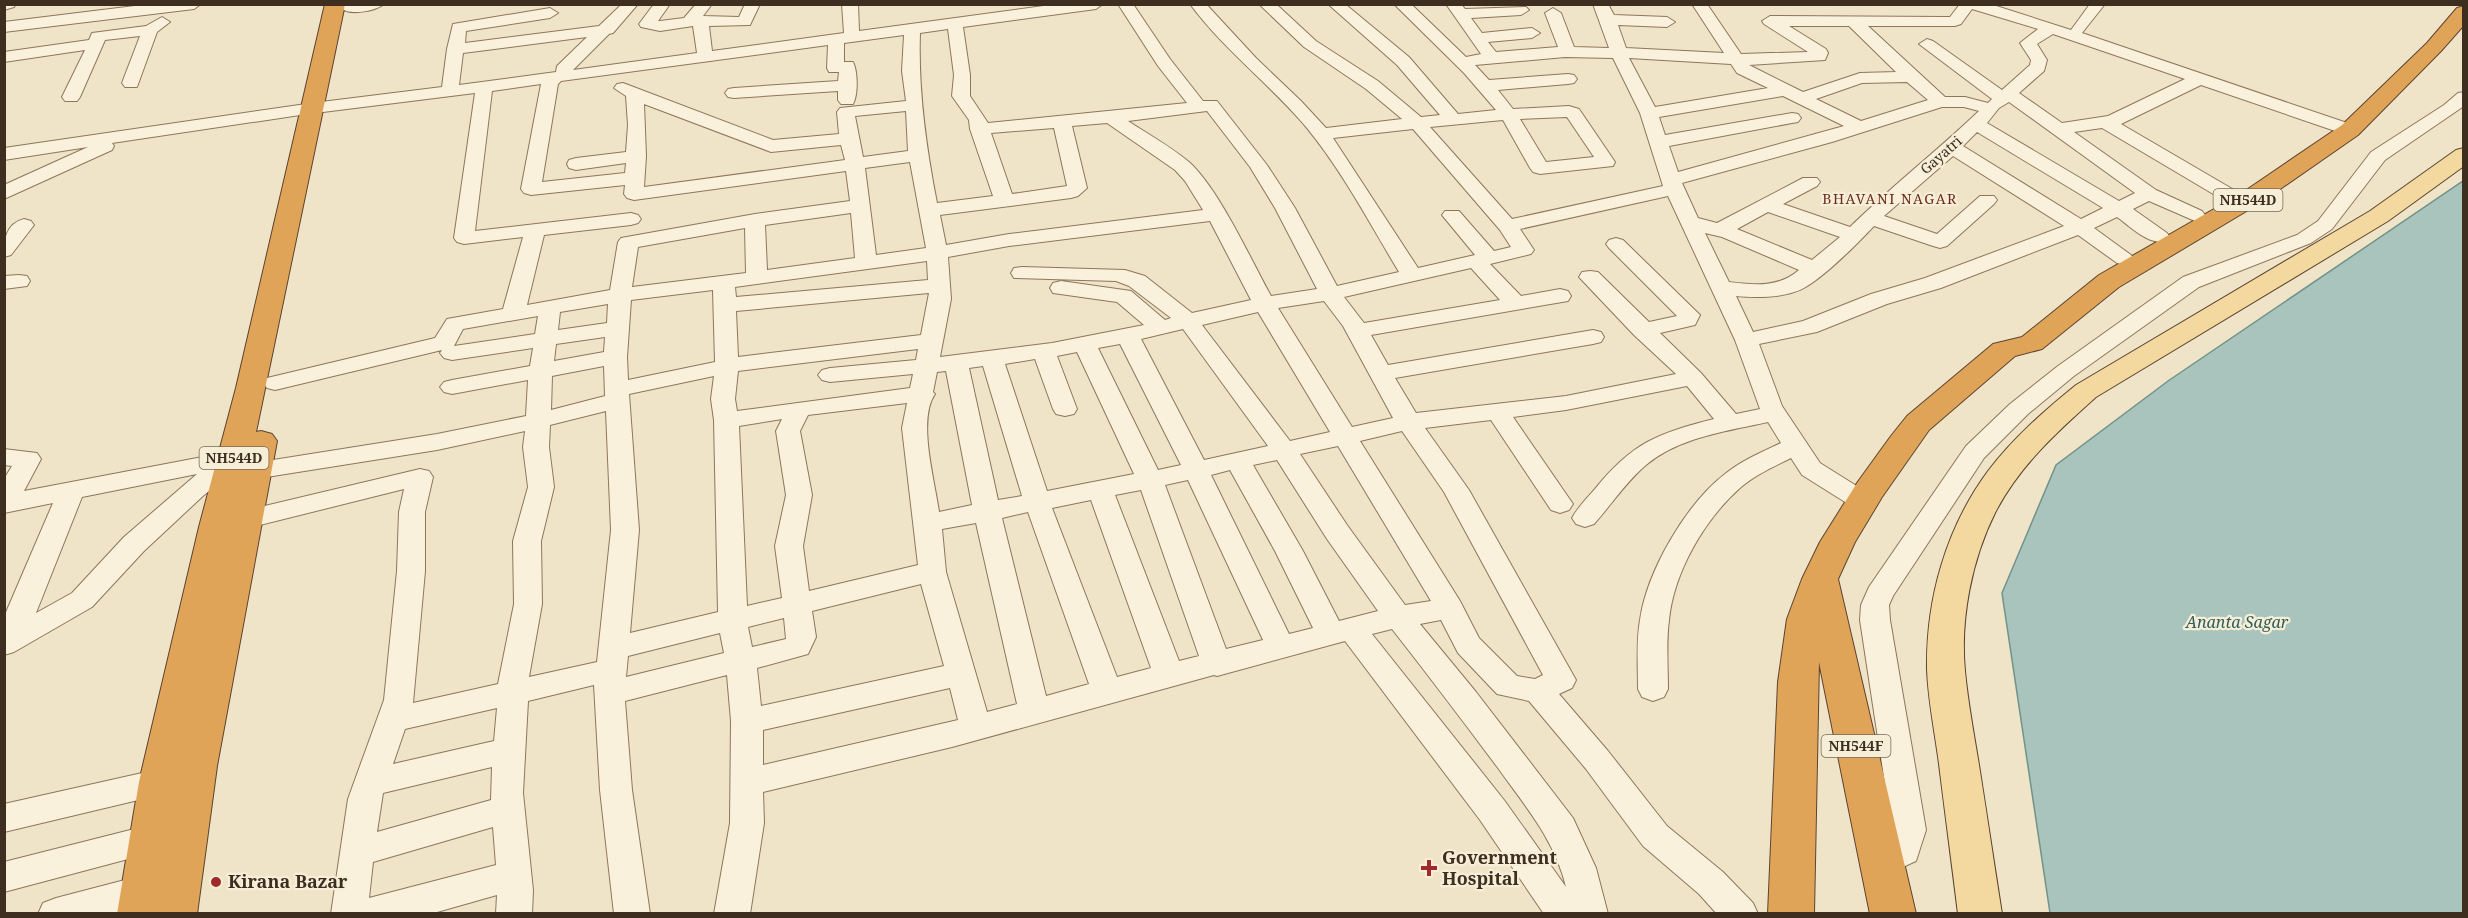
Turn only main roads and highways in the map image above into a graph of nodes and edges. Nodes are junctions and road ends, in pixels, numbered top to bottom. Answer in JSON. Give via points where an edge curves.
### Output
{"nodes":[{"id":1,"x":2451,"y":4,"type":"edge"},
{"id":2,"x":353,"y":5,"type":"edge"},
{"id":3,"x":2463,"y":12,"type":"edge"},
{"id":4,"x":2342,"y":124,"type":"junction"},
{"id":5,"x":2463,"y":155,"type":"edge"},
{"id":6,"x":279,"y":312,"type":"junction"},
{"id":7,"x":2004,"y":350,"type":"junction"},
{"id":8,"x":248,"y":461,"type":"junction"},
{"id":9,"x":1820,"y":579,"type":"junction"},
{"id":10,"x":142,"y":902,"type":"edge"},
{"id":11,"x":174,"y":914,"type":"edge"},
{"id":12,"x":1791,"y":914,"type":"edge"},
{"id":13,"x":1893,"y":914,"type":"edge"},
{"id":14,"x":1980,"y":914,"type":"edge"}],
"edges":[{"from":1,"to":4,"type":"highway","number":"NH544D"},
{"from":2,"to":6,"type":"highway","number":"NH544D","via":[[320,109]]},
{"from":3,"to":4,"type":"highway","number":"NH544D","via":[[2434,47]]},
{"from":4,"to":7,"type":"highway","number":"NH544D","via":[[2074,289],[2010,337]]},
{"from":4,"to":7,"type":"highway","number":"NH544D","via":[[2251,198],[2109,281],[2031,343]]},
{"from":5,"to":14,"type":"main road","via":[[2372,221],[2086,391],[2027,443],[1991,489],[1957,562],[1945,630],[1946,670]]},
{"from":6,"to":8,"type":"highway","number":"NH544D"},
{"from":6,"to":8,"type":"highway","number":"NH544D","via":[[275,383]]},
{"from":7,"to":9,"type":"highway","number":"NH544D","via":[[1918,423],[1862,501]]},
{"from":8,"to":10,"type":"highway","number":"NH544D","via":[[160,782]]},
{"from":8,"to":11,"type":"highway","number":"NH544D","via":[[244,520],[196,766]]},
{"from":9,"to":12,"type":"highway","number":"NH544D","via":[[1806,617],[1801,648]]},
{"from":9,"to":13,"type":"highway","number":"NH544F"}]}
